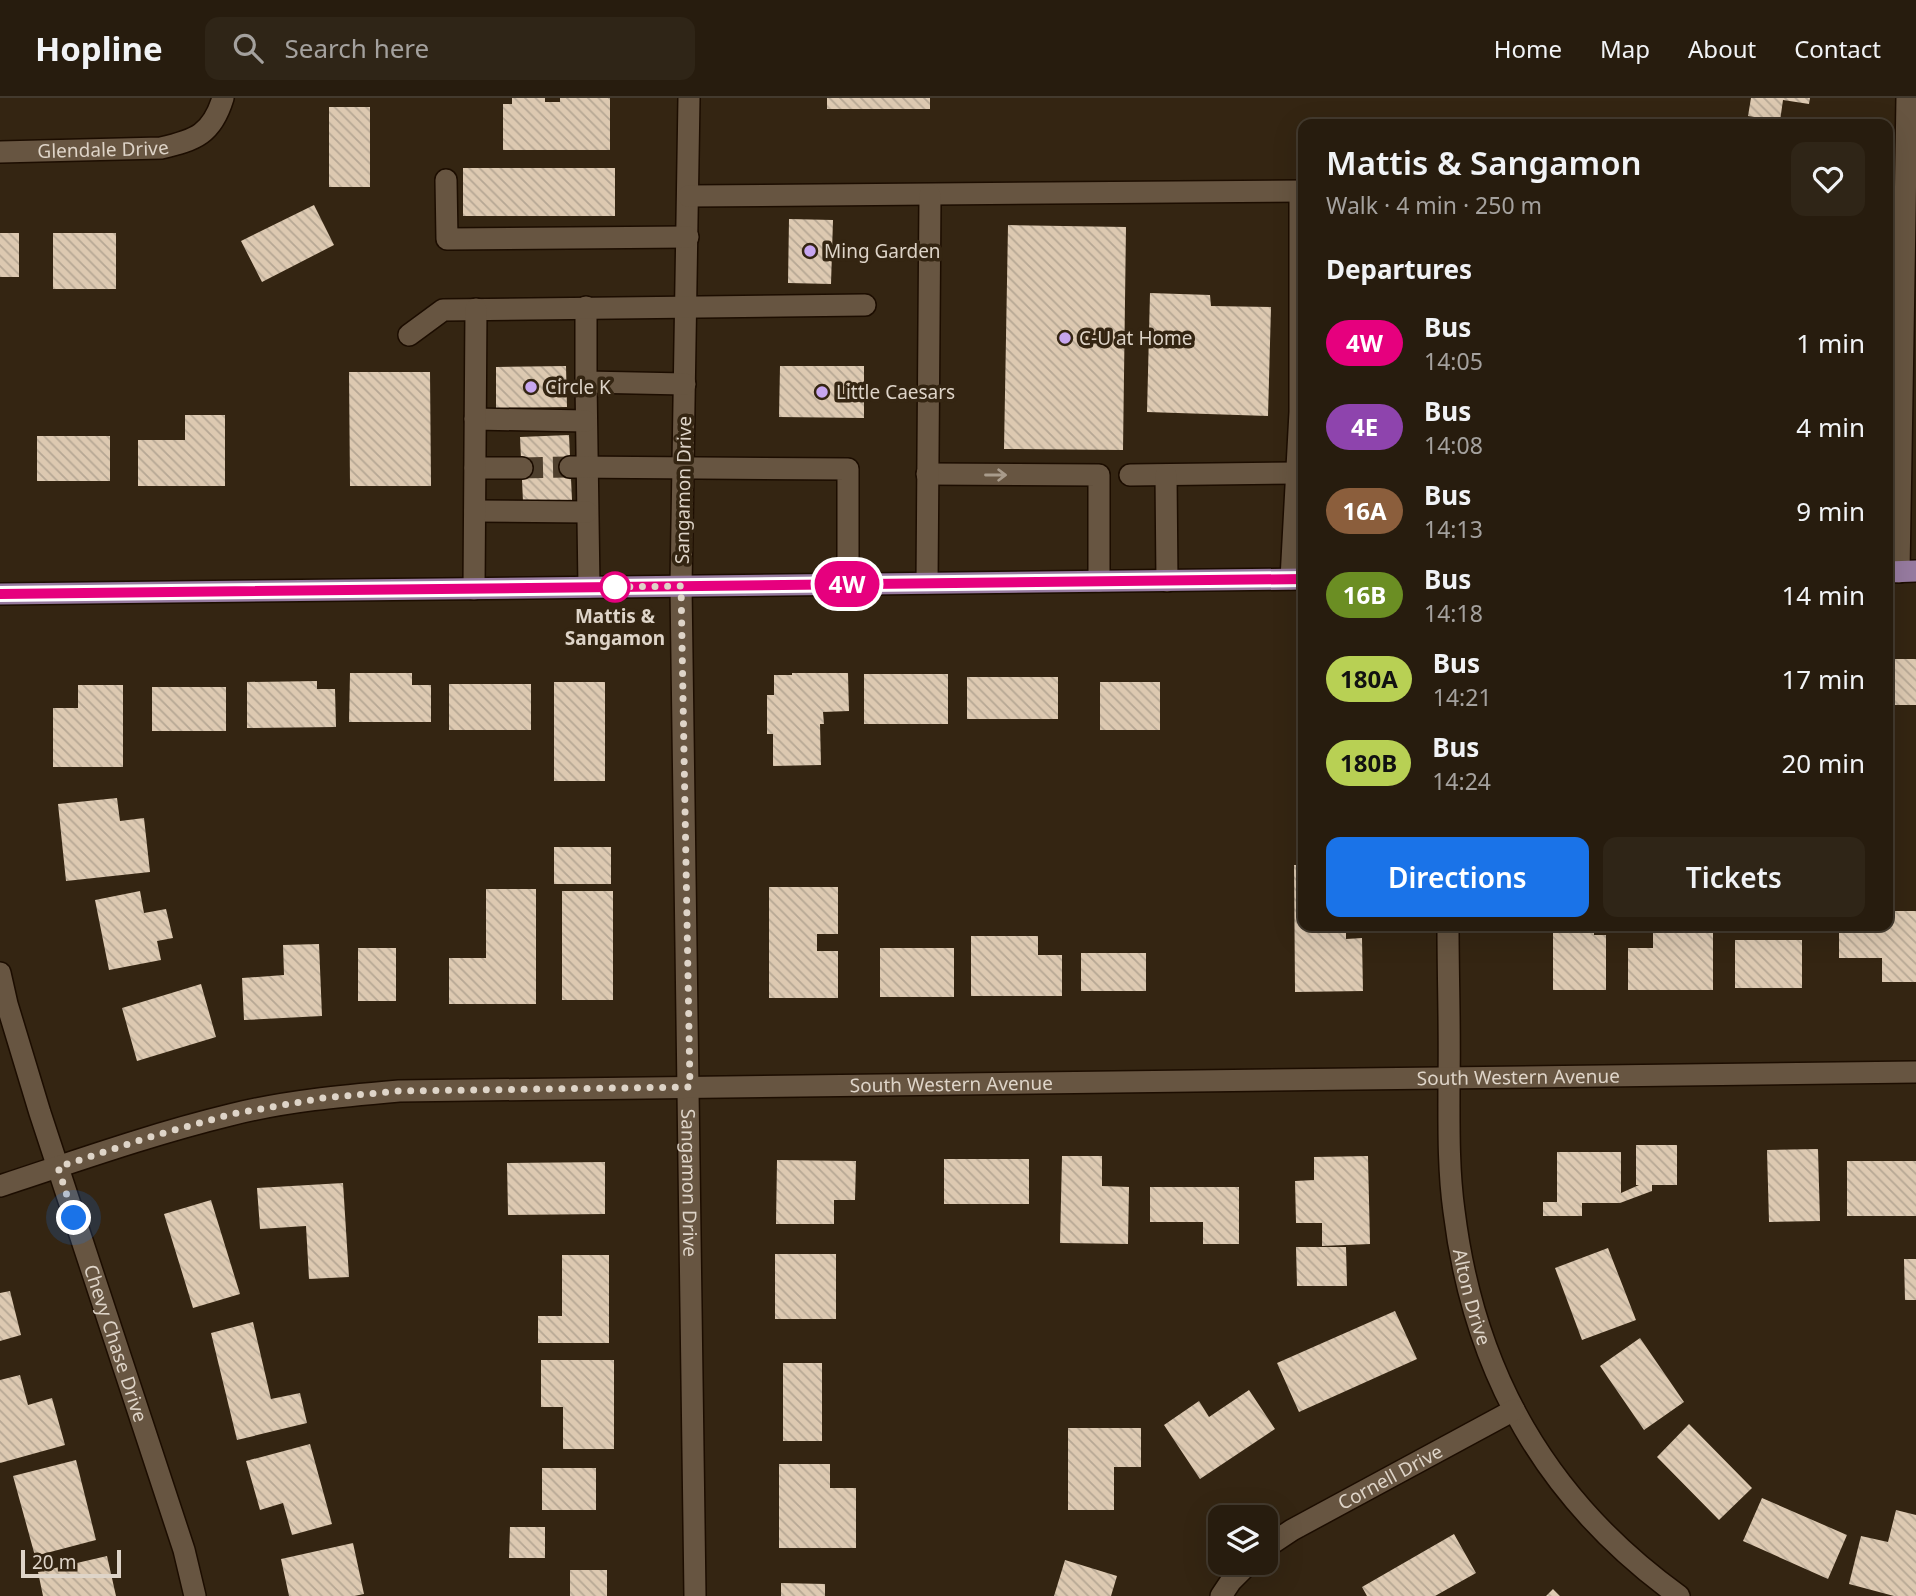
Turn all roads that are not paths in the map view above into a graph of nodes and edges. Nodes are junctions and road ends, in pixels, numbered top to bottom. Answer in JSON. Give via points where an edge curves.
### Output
{"nodes":[{"id":1,"x":223,"y":98,"type":"edge"},
{"id":2,"x":689,"y":98,"type":"edge"},
{"id":3,"x":1907,"y":98,"type":"edge"},
{"id":4,"x":0,"y":152,"type":"edge"},
{"id":5,"x":446,"y":180,"type":"dead end"},
{"id":6,"x":1298,"y":191,"type":"edge"},
{"id":7,"x":930,"y":195,"type":"junction"},
{"id":8,"x":688,"y":196,"type":"junction"},
{"id":9,"x":1911,"y":204,"type":"edge"},
{"id":10,"x":688,"y":237,"type":"junction"},
{"id":11,"x":1896,"y":277,"type":"edge"},
{"id":12,"x":865,"y":305,"type":"dead end"},
{"id":13,"x":687,"y":306,"type":"junction"},
{"id":14,"x":586,"y":307,"type":"junction"},
{"id":15,"x":476,"y":309,"type":"junction"},
{"id":16,"x":409,"y":335,"type":"dead end"},
{"id":17,"x":586,"y":382,"type":"junction"},
{"id":18,"x":685,"y":384,"type":"junction"},
{"id":19,"x":475,"y":419,"type":"junction"},
{"id":20,"x":586,"y":421,"type":"junction"},
{"id":21,"x":1298,"y":453,"type":"edge"},
{"id":22,"x":578,"y":467,"type":"junction"},
{"id":23,"x":684,"y":467,"type":"junction"},
{"id":24,"x":475,"y":468,"type":"junction"},
{"id":25,"x":522,"y":468,"type":"tunnel mouth"},
{"id":26,"x":1297,"y":473,"type":"junction"},
{"id":27,"x":927,"y":474,"type":"junction"},
{"id":28,"x":1130,"y":475,"type":"dead end"},
{"id":29,"x":1166,"y":475,"type":"junction"},
{"id":30,"x":475,"y":511,"type":"junction"},
{"id":31,"x":587,"y":512,"type":"junction"},
{"id":32,"x":1901,"y":572,"type":"edge"},
{"id":33,"x":1298,"y":579,"type":"edge"},
{"id":34,"x":1167,"y":581,"type":"junction"},
{"id":35,"x":1098,"y":582,"type":"junction"},
{"id":36,"x":927,"y":583,"type":"junction"},
{"id":37,"x":848,"y":584,"type":"junction"},
{"id":38,"x":681,"y":586,"type":"junction"},
{"id":39,"x":589,"y":587,"type":"junction"},
{"id":40,"x":474,"y":589,"type":"junction"},
{"id":41,"x":0,"y":594,"type":"edge"},
{"id":42,"x":1448,"y":931,"type":"edge"},
{"id":43,"x":0,"y":973,"type":"edge"},
{"id":44,"x":1916,"y":1072,"type":"edge"},
{"id":45,"x":1449,"y":1078,"type":"junction"},
{"id":46,"x":690,"y":1087,"type":"junction"},
{"id":47,"x":58,"y":1167,"type":"junction"},
{"id":48,"x":0,"y":1186,"type":"edge"},
{"id":49,"x":1514,"y":1410,"type":"junction"},
{"id":50,"x":1278,"y":1539,"type":"edge"},
{"id":51,"x":1237,"y":1575,"type":"edge"},
{"id":52,"x":195,"y":1596,"type":"edge"},
{"id":53,"x":695,"y":1596,"type":"edge"},
{"id":54,"x":1221,"y":1596,"type":"edge"},
{"id":55,"x":1679,"y":1596,"type":"edge"}],
"edges":[{"from":1,"to":4,"type":"street","name":"Glendale Drive","via":[[205,132],[186,143],[162,148]]},
{"from":2,"to":8,"type":"street","name":"Sangamon Drive"},
{"from":3,"to":9,"type":"street"},
{"from":5,"to":10,"type":"street","via":[[447,239]]},
{"from":6,"to":7,"type":"street"},
{"from":7,"to":8,"type":"street"},
{"from":7,"to":27,"type":"street"},
{"from":8,"to":10,"type":"street","name":"Sangamon Drive"},
{"from":9,"to":11,"type":"street"},
{"from":10,"to":13,"type":"street","name":"Sangamon Drive"},
{"from":11,"to":32,"type":"street"},
{"from":12,"to":13,"type":"street"},
{"from":13,"to":14,"type":"street"},
{"from":13,"to":18,"type":"street","name":"Sangamon Drive"},
{"from":14,"to":15,"type":"street"},
{"from":14,"to":17,"type":"street"},
{"from":15,"to":16,"type":"street","via":[[443,310]]},
{"from":15,"to":19,"type":"street"},
{"from":17,"to":18,"type":"street"},
{"from":17,"to":20,"type":"street"},
{"from":18,"to":23,"type":"street","name":"Sangamon Drive"},
{"from":19,"to":20,"type":"street"},
{"from":19,"to":24,"type":"street"},
{"from":20,"to":22,"type":"street"},
{"from":21,"to":26,"type":"street"},
{"from":22,"to":23,"type":"street"},
{"from":22,"to":31,"type":"street"},
{"from":23,"to":37,"type":"street","via":[[848,469]]},
{"from":23,"to":38,"type":"street","name":"Sangamon Drive"},
{"from":24,"to":25,"type":"street"},
{"from":24,"to":30,"type":"street"},
{"from":26,"to":29,"type":"street"},
{"from":26,"to":33,"type":"street"},
{"from":27,"to":35,"type":"street","one_way":true,"via":[[1098,475]]},
{"from":27,"to":36,"type":"street"},
{"from":28,"to":29,"type":"street"},
{"from":29,"to":34,"type":"street"},
{"from":30,"to":31,"type":"street"},
{"from":30,"to":40,"type":"street"},
{"from":31,"to":39,"type":"street"},
{"from":33,"to":34,"type":"main road"},
{"from":34,"to":35,"type":"main road"},
{"from":35,"to":36,"type":"main road"},
{"from":36,"to":37,"type":"main road"},
{"from":37,"to":38,"type":"main road"},
{"from":38,"to":39,"type":"main road"},
{"from":38,"to":46,"type":"street","name":"Sangamon Drive"},
{"from":39,"to":40,"type":"main road"},
{"from":40,"to":41,"type":"main road"},
{"from":42,"to":45,"type":"street","name":"Alton Drive"},
{"from":43,"to":47,"type":"street","name":"Chevy Chase Drive"},
{"from":44,"to":45,"type":"street","name":"South Western Avenue"},
{"from":45,"to":46,"type":"street","name":"South Western Avenue"},
{"from":45,"to":49,"type":"street","name":"Alton Drive","via":[[1453,1209],[1462,1267],[1484,1342]]},
{"from":46,"to":47,"type":"street","name":"South Western Avenue","via":[[399,1091],[323,1098],[232,1114]]},
{"from":46,"to":53,"type":"street","name":"Sangamon Drive"},
{"from":47,"to":48,"type":"street","name":"South Western Avenue"},
{"from":47,"to":52,"type":"street","name":"Chevy Chase Drive","via":[[184,1550]]},
{"from":49,"to":50,"type":"street","name":"Cornell Drive"},
{"from":49,"to":55,"type":"street","name":"Alton Drive","via":[[1555,1479],[1581,1509],[1611,1541]]},
{"from":51,"to":54,"type":"street"}]}
